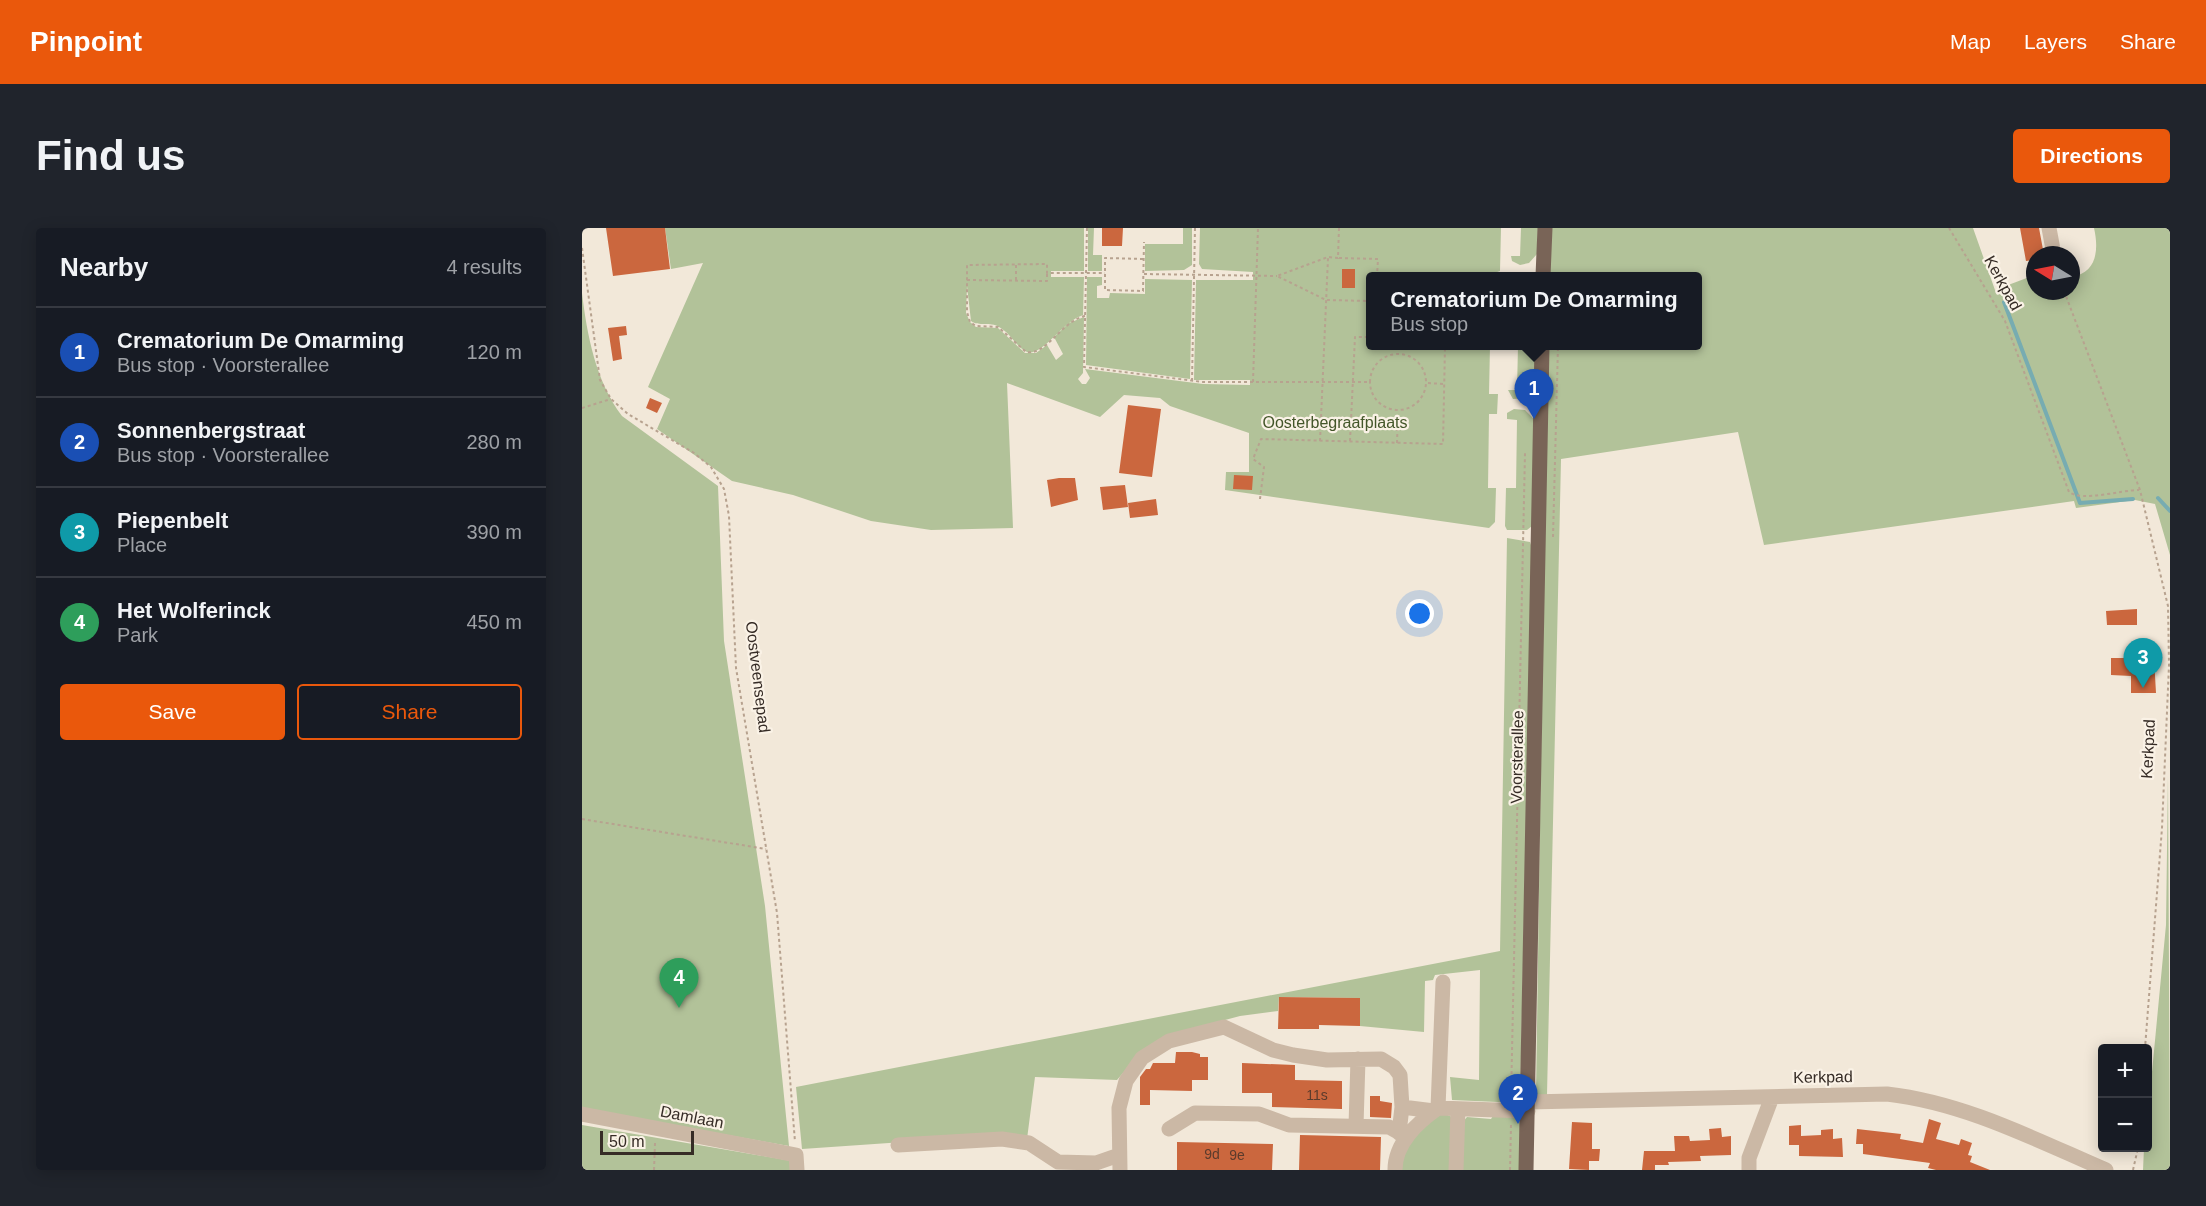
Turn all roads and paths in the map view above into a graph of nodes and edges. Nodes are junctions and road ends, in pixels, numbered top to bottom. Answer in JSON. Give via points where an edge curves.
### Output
{"nodes":[{"id":1,"x":1087,"y":228,"type":"edge"},
{"id":2,"x":1195,"y":228,"type":"edge"},
{"id":3,"x":1258,"y":228,"type":"edge"},
{"id":4,"x":1339,"y":228,"type":"edge"},
{"id":5,"x":1545,"y":228,"type":"edge"},
{"id":6,"x":1949,"y":228,"type":"edge"},
{"id":7,"x":2049,"y":228,"type":"edge"},
{"id":8,"x":1144,"y":242,"type":"dead end"},
{"id":9,"x":2052,"y":246,"type":"edge"},
{"id":10,"x":582,"y":248,"type":"edge"},
{"id":11,"x":1328,"y":257,"type":"junction"},
{"id":12,"x":1338,"y":258,"type":"junction"},
{"id":13,"x":1143,"y":259,"type":"junction"},
{"id":14,"x":1016,"y":264,"type":"junction"},
{"id":15,"x":1377,"y":272,"type":"edge"},
{"id":16,"x":1543,"y":272,"type":"edge"},
{"id":17,"x":1047,"y":273,"type":"junction"},
{"id":18,"x":1106,"y":273,"type":"junction"},
{"id":19,"x":1086,"y":274,"type":"junction"},
{"id":20,"x":1143,"y":274,"type":"junction"},
{"id":21,"x":1194,"y":275,"type":"junction"},
{"id":22,"x":1256,"y":276,"type":"junction"},
{"id":23,"x":1276,"y":276,"type":"junction"},
{"id":24,"x":967,"y":280,"type":"junction"},
{"id":25,"x":1016,"y":280,"type":"junction"},
{"id":26,"x":1326,"y":300,"type":"junction"},
{"id":27,"x":2067,"y":300,"type":"edge"},
{"id":28,"x":1366,"y":301,"type":"edge"},
{"id":29,"x":1085,"y":316,"type":"junction"},
{"id":30,"x":1366,"y":337,"type":"edge"},
{"id":31,"x":1445,"y":350,"type":"edge"},
{"id":32,"x":1542,"y":350,"type":"edge"},
{"id":33,"x":1396,"y":352,"type":"joint"},
{"id":34,"x":1192,"y":381,"type":"junction"},
{"id":35,"x":1253,"y":382,"type":"junction"},
{"id":36,"x":1321,"y":382,"type":"junction"},
{"id":37,"x":1352,"y":382,"type":"junction"},
{"id":38,"x":1368,"y":382,"type":"junction"},
{"id":39,"x":1428,"y":383,"type":"junction"},
{"id":40,"x":1444,"y":384,"type":"junction"},
{"id":41,"x":611,"y":399,"type":"junction"},
{"id":42,"x":582,"y":408,"type":"edge"},
{"id":43,"x":1398,"y":412,"type":"junction"},
{"id":44,"x":1320,"y":441,"type":"junction"},
{"id":45,"x":1350,"y":442,"type":"junction"},
{"id":46,"x":1397,"y":443,"type":"junction"},
{"id":47,"x":1525,"y":452,"type":"dead end"},
{"id":48,"x":2140,"y":490,"type":"junction"},
{"id":49,"x":1260,"y":499,"type":"dead end"},
{"id":50,"x":582,"y":819,"type":"edge"},
{"id":51,"x":766,"y":849,"type":"junction"},
{"id":52,"x":1443,"y":982,"type":"dead end"},
{"id":53,"x":2145,"y":1044,"type":"edge"},
{"id":54,"x":1358,"y":1059,"type":"junction"},
{"id":55,"x":1772,"y":1096,"type":"junction"},
{"id":56,"x":1528,"y":1106,"type":"junction"},
{"id":57,"x":1402,"y":1107,"type":"junction"},
{"id":58,"x":1458,"y":1108,"type":"junction"},
{"id":59,"x":1436,"y":1109,"type":"junction"},
{"id":60,"x":1511,"y":1111,"type":"junction"},
{"id":61,"x":582,"y":1114,"type":"edge"},
{"id":62,"x":1356,"y":1126,"type":"junction"},
{"id":63,"x":656,"y":1128,"type":"junction"},
{"id":64,"x":1169,"y":1129,"type":"dead end"},
{"id":65,"x":1403,"y":1135,"type":"junction"},
{"id":66,"x":898,"y":1145,"type":"dead end"},
{"id":67,"x":2137,"y":1152,"type":"edge"},
{"id":68,"x":1119,"y":1162,"type":"edge"},
{"id":69,"x":797,"y":1163,"type":"edge"},
{"id":70,"x":654,"y":1170,"type":"edge"},
{"id":71,"x":1395,"y":1170,"type":"edge"},
{"id":72,"x":1456,"y":1170,"type":"edge"},
{"id":73,"x":1510,"y":1170,"type":"edge"},
{"id":74,"x":1526,"y":1170,"type":"edge"},
{"id":75,"x":1749,"y":1170,"type":"edge"},
{"id":76,"x":2106,"y":1170,"type":"edge"},
{"id":77,"x":2133,"y":1170,"type":"edge"}],
"edges":[{"from":1,"to":19,"type":"path"},
{"from":2,"to":21,"type":"path"},
{"from":3,"to":22,"type":"path"},
{"from":4,"to":12,"type":"path"},
{"from":5,"to":16,"type":"main road"},
{"from":6,"to":48,"type":"path","name":"Kerkpad","via":[[2005,321],[2069,492],[2081,495]]},
{"from":7,"to":9,"type":"street"},
{"from":8,"to":13,"type":"path"},
{"from":10,"to":41,"type":"path","name":"Oostveensepad","via":[[600,380]]},
{"from":11,"to":12,"type":"path"},
{"from":11,"to":23,"type":"path"},
{"from":11,"to":26,"type":"path"},
{"from":12,"to":15,"type":"path","via":[[1378,259]]},
{"from":13,"to":18,"type":"path","via":[[1106,258]]},
{"from":13,"to":20,"type":"path"},
{"from":14,"to":17,"type":"path","via":[[1047,264]]},
{"from":14,"to":24,"type":"path","via":[[967,265]]},
{"from":14,"to":25,"type":"path"},
{"from":17,"to":19,"type":"path"},
{"from":17,"to":25,"type":"path","via":[[1047,280]]},
{"from":18,"to":19,"type":"path"},
{"from":18,"to":20,"type":"path","via":[[1105,290],[1143,291]]},
{"from":19,"to":29,"type":"path"},
{"from":20,"to":21,"type":"path"},
{"from":21,"to":22,"type":"path"},
{"from":21,"to":34,"type":"path"},
{"from":22,"to":23,"type":"path"},
{"from":22,"to":35,"type":"path"},
{"from":23,"to":26,"type":"path"},
{"from":24,"to":25,"type":"path"},
{"from":24,"to":29,"type":"path","via":[[970,322],[998,327],[1026,352],[1040,350],[1069,322]]},
{"from":26,"to":28,"type":"path"},
{"from":26,"to":36,"type":"path"},
{"from":27,"to":48,"type":"path","name":"Kerkpad"},
{"from":29,"to":34,"type":"path","via":[[1084,367]]},
{"from":30,"to":37,"type":"path","via":[[1354,337]]},
{"from":31,"to":40,"type":"path"},
{"from":32,"to":56,"type":"main road","name":"Voorsterallee"},
{"from":33,"to":38,"type":"path","via":[[1383,357],[1372,369]]},
{"from":33,"to":39,"type":"path","via":[[1410,356]]},
{"from":34,"to":35,"type":"path"},
{"from":35,"to":36,"type":"path"},
{"from":36,"to":37,"type":"path"},
{"from":36,"to":44,"type":"path"},
{"from":37,"to":38,"type":"path"},
{"from":37,"to":45,"type":"path"},
{"from":38,"to":43,"type":"path","via":[[1384,408]]},
{"from":39,"to":40,"type":"path"},
{"from":39,"to":43,"type":"path","via":[[1412,408]]},
{"from":40,"to":46,"type":"path","via":[[1443,444]]},
{"from":41,"to":42,"type":"path"},
{"from":41,"to":51,"type":"path","name":"Oostveensepad","via":[[628,414],[694,453],[711,467],[724,489],[729,516],[736,668]]},
{"from":43,"to":46,"type":"path"},
{"from":44,"to":45,"type":"path"},
{"from":44,"to":49,"type":"path","via":[[1261,439],[1253,459],[1264,467]]},
{"from":45,"to":46,"type":"path"},
{"from":47,"to":60,"type":"path"},
{"from":48,"to":53,"type":"path","name":"Kerkpad","via":[[2165,588],[2169,665],[2162,837]]},
{"from":50,"to":51,"type":"path"},
{"from":51,"to":69,"type":"path","name":"Oostveensepad","via":[[777,913]]},
{"from":52,"to":59,"type":"street"},
{"from":54,"to":57,"type":"street","via":[[1380,1059],[1394,1067],[1400,1075]]},
{"from":54,"to":62,"type":"street"},
{"from":54,"to":68,"type":"street","via":[[1293,1055],[1224,1028],[1169,1041],[1142,1058],[1126,1081],[1119,1108]]},
{"from":55,"to":56,"type":"street","name":"Kerkpad"},
{"from":55,"to":75,"type":"street","via":[[1749,1158]]},
{"from":55,"to":76,"type":"street","name":"Kerkpad","via":[[1887,1094],[1919,1098],[1981,1116]]},
{"from":56,"to":60,"type":"street","name":"Kerkpad"},
{"from":56,"to":74,"type":"main road","name":"Voorsterallee"},
{"from":57,"to":59,"type":"street","name":"Kerkpad"},
{"from":57,"to":65,"type":"street"},
{"from":58,"to":59,"type":"street","name":"Kerkpad"},
{"from":58,"to":60,"type":"street","name":"Kerkpad"},
{"from":58,"to":72,"type":"street"},
{"from":59,"to":65,"type":"street"},
{"from":60,"to":73,"type":"path"},
{"from":61,"to":63,"type":"street","name":"Damlaan"},
{"from":62,"to":64,"type":"street","via":[[1289,1125],[1259,1114],[1194,1113]]},
{"from":62,"to":65,"type":"street","via":[[1389,1127]]},
{"from":63,"to":69,"type":"street","name":"Damlaan"},
{"from":63,"to":70,"type":"path"},
{"from":65,"to":71,"type":"street","via":[[1395,1155]]},
{"from":66,"to":68,"type":"street","via":[[1002,1139],[1029,1143],[1058,1162]]},
{"from":67,"to":77,"type":"path"}]}
